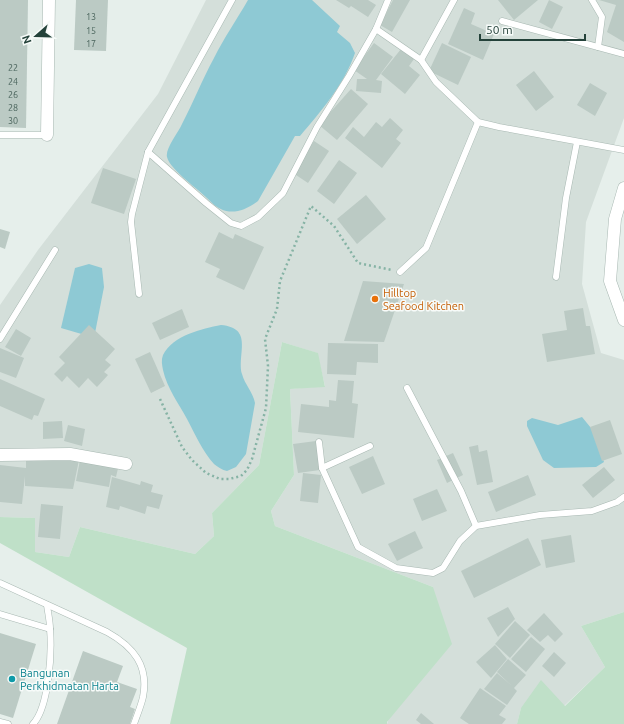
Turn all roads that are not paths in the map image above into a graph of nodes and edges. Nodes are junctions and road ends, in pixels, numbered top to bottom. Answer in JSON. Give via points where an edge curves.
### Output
{"nodes":[{"id":1,"x":49,"y":0,"type":"edge"},
{"id":2,"x":232,"y":0,"type":"edge"},
{"id":3,"x":388,"y":0,"type":"edge"},
{"id":4,"x":454,"y":0,"type":"edge"},
{"id":5,"x":592,"y":0,"type":"edge"},
{"id":6,"x":502,"y":21,"type":"dead end"},
{"id":7,"x":376,"y":29,"type":"junction"},
{"id":8,"x":598,"y":47,"type":"junction"},
{"id":9,"x":624,"y":54,"type":"edge"},
{"id":10,"x":421,"y":60,"type":"junction"},
{"id":11,"x":478,"y":122,"type":"junction"},
{"id":12,"x":0,"y":134,"type":"edge"},
{"id":13,"x":47,"y":135,"type":"joint"},
{"id":14,"x":577,"y":142,"type":"junction"},
{"id":15,"x":624,"y":150,"type":"edge"},
{"id":16,"x":148,"y":152,"type":"junction"},
{"id":17,"x":624,"y":188,"type":"edge"},
{"id":18,"x":55,"y":250,"type":"dead end"},
{"id":19,"x":400,"y":272,"type":"road end"},
{"id":20,"x":556,"y":277,"type":"dead end"},
{"id":21,"x":139,"y":294,"type":"dead end"},
{"id":22,"x":624,"y":320,"type":"edge"},
{"id":23,"x":0,"y":339,"type":"edge"},
{"id":24,"x":407,"y":388,"type":"dead end"},
{"id":25,"x":319,"y":442,"type":"dead end"},
{"id":26,"x":370,"y":446,"type":"dead end"},
{"id":27,"x":0,"y":455,"type":"edge"},
{"id":28,"x":126,"y":464,"type":"dead end"},
{"id":29,"x":322,"y":468,"type":"junction"},
{"id":30,"x":624,"y":497,"type":"edge"},
{"id":31,"x":476,"y":526,"type":"junction"},
{"id":32,"x":0,"y":583,"type":"edge"},
{"id":33,"x":47,"y":605,"type":"junction"},
{"id":34,"x":0,"y":614,"type":"edge"},
{"id":35,"x":50,"y":629,"type":"junction"},
{"id":36,"x":0,"y":722,"type":"edge"},
{"id":37,"x":8,"y":724,"type":"edge"},
{"id":38,"x":33,"y":724,"type":"edge"},
{"id":39,"x":134,"y":724,"type":"edge"}],
"edges":[{"from":1,"to":13,"type":"street"},
{"from":2,"to":16,"type":"lane"},
{"from":3,"to":7,"type":"lane"},
{"from":4,"to":10,"type":"lane"},
{"from":5,"to":8,"type":"lane","via":[[602,17]]},
{"from":6,"to":8,"type":"lane"},
{"from":7,"to":10,"type":"lane"},
{"from":7,"to":16,"type":"lane","via":[[317,127],[283,192],[258,217],[241,226],[231,223]]},
{"from":8,"to":9,"type":"lane"},
{"from":10,"to":11,"type":"lane","via":[[436,82]]},
{"from":11,"to":14,"type":"lane"},
{"from":11,"to":19,"type":"lane","via":[[426,248]]},
{"from":12,"to":13,"type":"lane"},
{"from":14,"to":15,"type":"lane"},
{"from":14,"to":20,"type":"lane","via":[[566,198]]},
{"from":16,"to":21,"type":"lane","via":[[131,222]]},
{"from":17,"to":22,"type":"street","via":[[615,219],[610,281]]},
{"from":18,"to":23,"type":"lane"},
{"from":24,"to":31,"type":"lane","via":[[461,491]]},
{"from":25,"to":29,"type":"lane"},
{"from":26,"to":29,"type":"lane"},
{"from":27,"to":28,"type":"street","via":[[70,454]]},
{"from":29,"to":31,"type":"lane","via":[[358,546],[396,568],[433,573],[443,568],[460,540]]},
{"from":30,"to":31,"type":"lane","via":[[592,511],[540,515]]},
{"from":32,"to":33,"type":"lane"},
{"from":33,"to":35,"type":"lane"},
{"from":33,"to":39,"type":"lane","via":[[107,632],[131,649],[139,662],[144,687],[143,699]]},
{"from":34,"to":35,"type":"lane"},
{"from":35,"to":38,"type":"lane","via":[[49,678]]},
{"from":36,"to":37,"type":"lane"}]}
